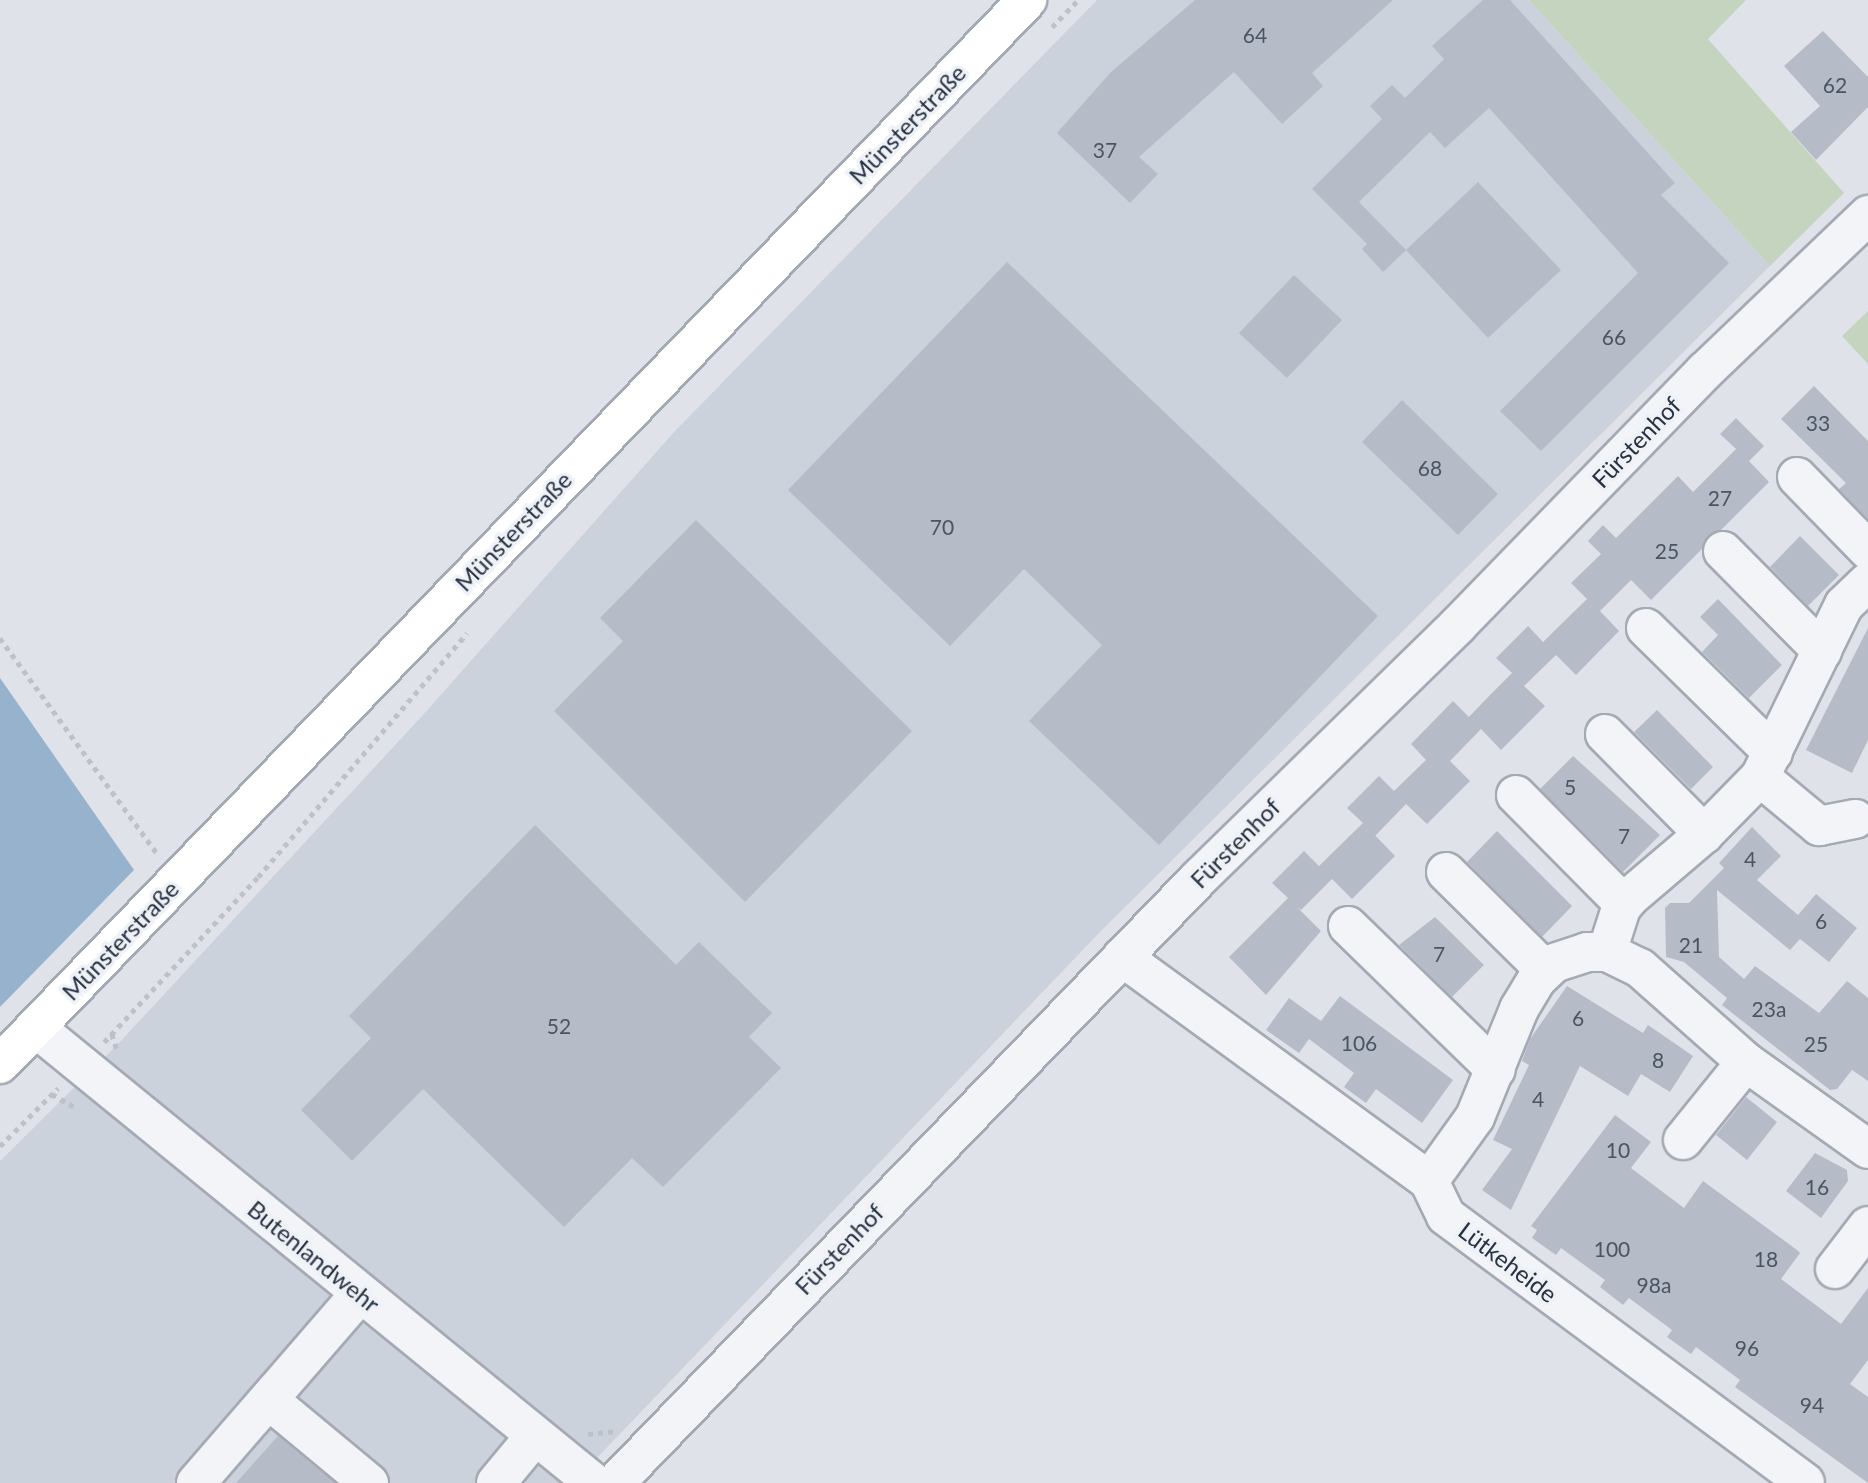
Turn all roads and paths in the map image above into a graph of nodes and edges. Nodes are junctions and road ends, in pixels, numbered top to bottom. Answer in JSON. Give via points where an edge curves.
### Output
{"nodes":[{"id":1,"x":1027,"y":0,"type":"edge"},
{"id":2,"x":1078,"y":0,"type":"edge"},
{"id":3,"x":1050,"y":29,"type":"dead end"},
{"id":4,"x":1868,"y":215,"type":"edge"},
{"id":5,"x":1797,"y":477,"type":"dead end"},
{"id":6,"x":1868,"y":550,"type":"edge"},
{"id":7,"x":1723,"y":551,"type":"dead end"},
{"id":8,"x":1868,"y":582,"type":"edge"},
{"id":9,"x":1646,"y":628,"type":"dead end"},
{"id":10,"x":469,"y":630,"type":"dead end"},
{"id":11,"x":0,"y":638,"type":"edge"},
{"id":12,"x":1822,"y":651,"type":"junction"},
{"id":13,"x":1605,"y":734,"type":"dead end"},
{"id":14,"x":1767,"y":765,"type":"junction"},
{"id":15,"x":1516,"y":795,"type":"dead end"},
{"id":16,"x":1855,"y":819,"type":"dead end"},
{"id":17,"x":1704,"y":834,"type":"junction"},
{"id":18,"x":1446,"y":873,"type":"dead end"},
{"id":19,"x":177,"y":881,"type":"junction"},
{"id":20,"x":1624,"y":904,"type":"junction"},
{"id":21,"x":1348,"y":926,"type":"dead end"},
{"id":22,"x":1607,"y":952,"type":"junction"},
{"id":23,"x":1122,"y":957,"type":"junction"},
{"id":24,"x":1545,"y":970,"type":"junction"},
{"id":25,"x":36,"y":1028,"type":"junction"},
{"id":26,"x":1746,"y":1062,"type":"junction"},
{"id":27,"x":0,"y":1064,"type":"edge"},
{"id":28,"x":80,"y":1065,"type":"junction"},
{"id":29,"x":1496,"y":1070,"type":"junction"},
{"id":30,"x":1863,"y":1134,"type":"edge"},
{"id":31,"x":1683,"y":1140,"type":"dead end"},
{"id":32,"x":0,"y":1146,"type":"edge"},
{"id":33,"x":1429,"y":1181,"type":"junction"},
{"id":34,"x":1868,"y":1226,"type":"edge"},
{"id":35,"x":1835,"y":1269,"type":"dead end"},
{"id":36,"x":360,"y":1294,"type":"junction"},
{"id":37,"x":269,"y":1400,"type":"junction"},
{"id":38,"x":536,"y":1436,"type":"junction"},
{"id":39,"x":196,"y":1483,"type":"edge"},
{"id":40,"x":369,"y":1483,"type":"edge"},
{"id":41,"x":496,"y":1483,"type":"edge"},
{"id":42,"x":594,"y":1483,"type":"edge"},
{"id":43,"x":615,"y":1483,"type":"edge"},
{"id":44,"x":1805,"y":1483,"type":"edge"}],
"edges":[{"from":1,"to":19,"type":"main road","name":"Münsterstraße"},
{"from":2,"to":3,"type":"path"},
{"from":4,"to":23,"type":"street","name":"Fürstenhof","via":[[1704,371],[1458,625]]},
{"from":5,"to":6,"type":"street"},
{"from":7,"to":12,"type":"street"},
{"from":8,"to":12,"type":"street","via":[[1844,605]]},
{"from":9,"to":14,"type":"street"},
{"from":10,"to":28,"type":"path","via":[[258,877]]},
{"from":11,"to":19,"type":"path"},
{"from":12,"to":14,"type":"street"},
{"from":13,"to":17,"type":"street"},
{"from":14,"to":16,"type":"street","via":[[1819,826]]},
{"from":14,"to":17,"type":"street"},
{"from":15,"to":20,"type":"street"},
{"from":17,"to":20,"type":"street"},
{"from":18,"to":24,"type":"street"},
{"from":19,"to":25,"type":"main road","name":"Münsterstraße"},
{"from":20,"to":22,"type":"street"},
{"from":21,"to":29,"type":"street"},
{"from":22,"to":24,"type":"street","via":[[1570,957]]},
{"from":22,"to":26,"type":"street","via":[[1640,968]]},
{"from":23,"to":33,"type":"street","name":"Lütkeheide"},
{"from":23,"to":43,"type":"street","name":"Fürstenhof"},
{"from":24,"to":29,"type":"street","via":[[1519,1009]]},
{"from":25,"to":27,"type":"main road","name":"Münsterstraße"},
{"from":25,"to":28,"type":"street","name":"Butenlandwehr"},
{"from":26,"to":30,"type":"street"},
{"from":26,"to":31,"type":"street"},
{"from":28,"to":32,"type":"path"},
{"from":28,"to":36,"type":"street","name":"Butenlandwehr"},
{"from":29,"to":33,"type":"street","via":[[1475,1117]]},
{"from":33,"to":44,"type":"street","name":"Lütkeheide","via":[[1446,1216]]},
{"from":34,"to":35,"type":"street"},
{"from":36,"to":37,"type":"street"},
{"from":36,"to":38,"type":"street","name":"Butenlandwehr"},
{"from":37,"to":39,"type":"street"},
{"from":37,"to":40,"type":"street"},
{"from":38,"to":41,"type":"street"},
{"from":38,"to":42,"type":"street","name":"Butenlandwehr"}]}
